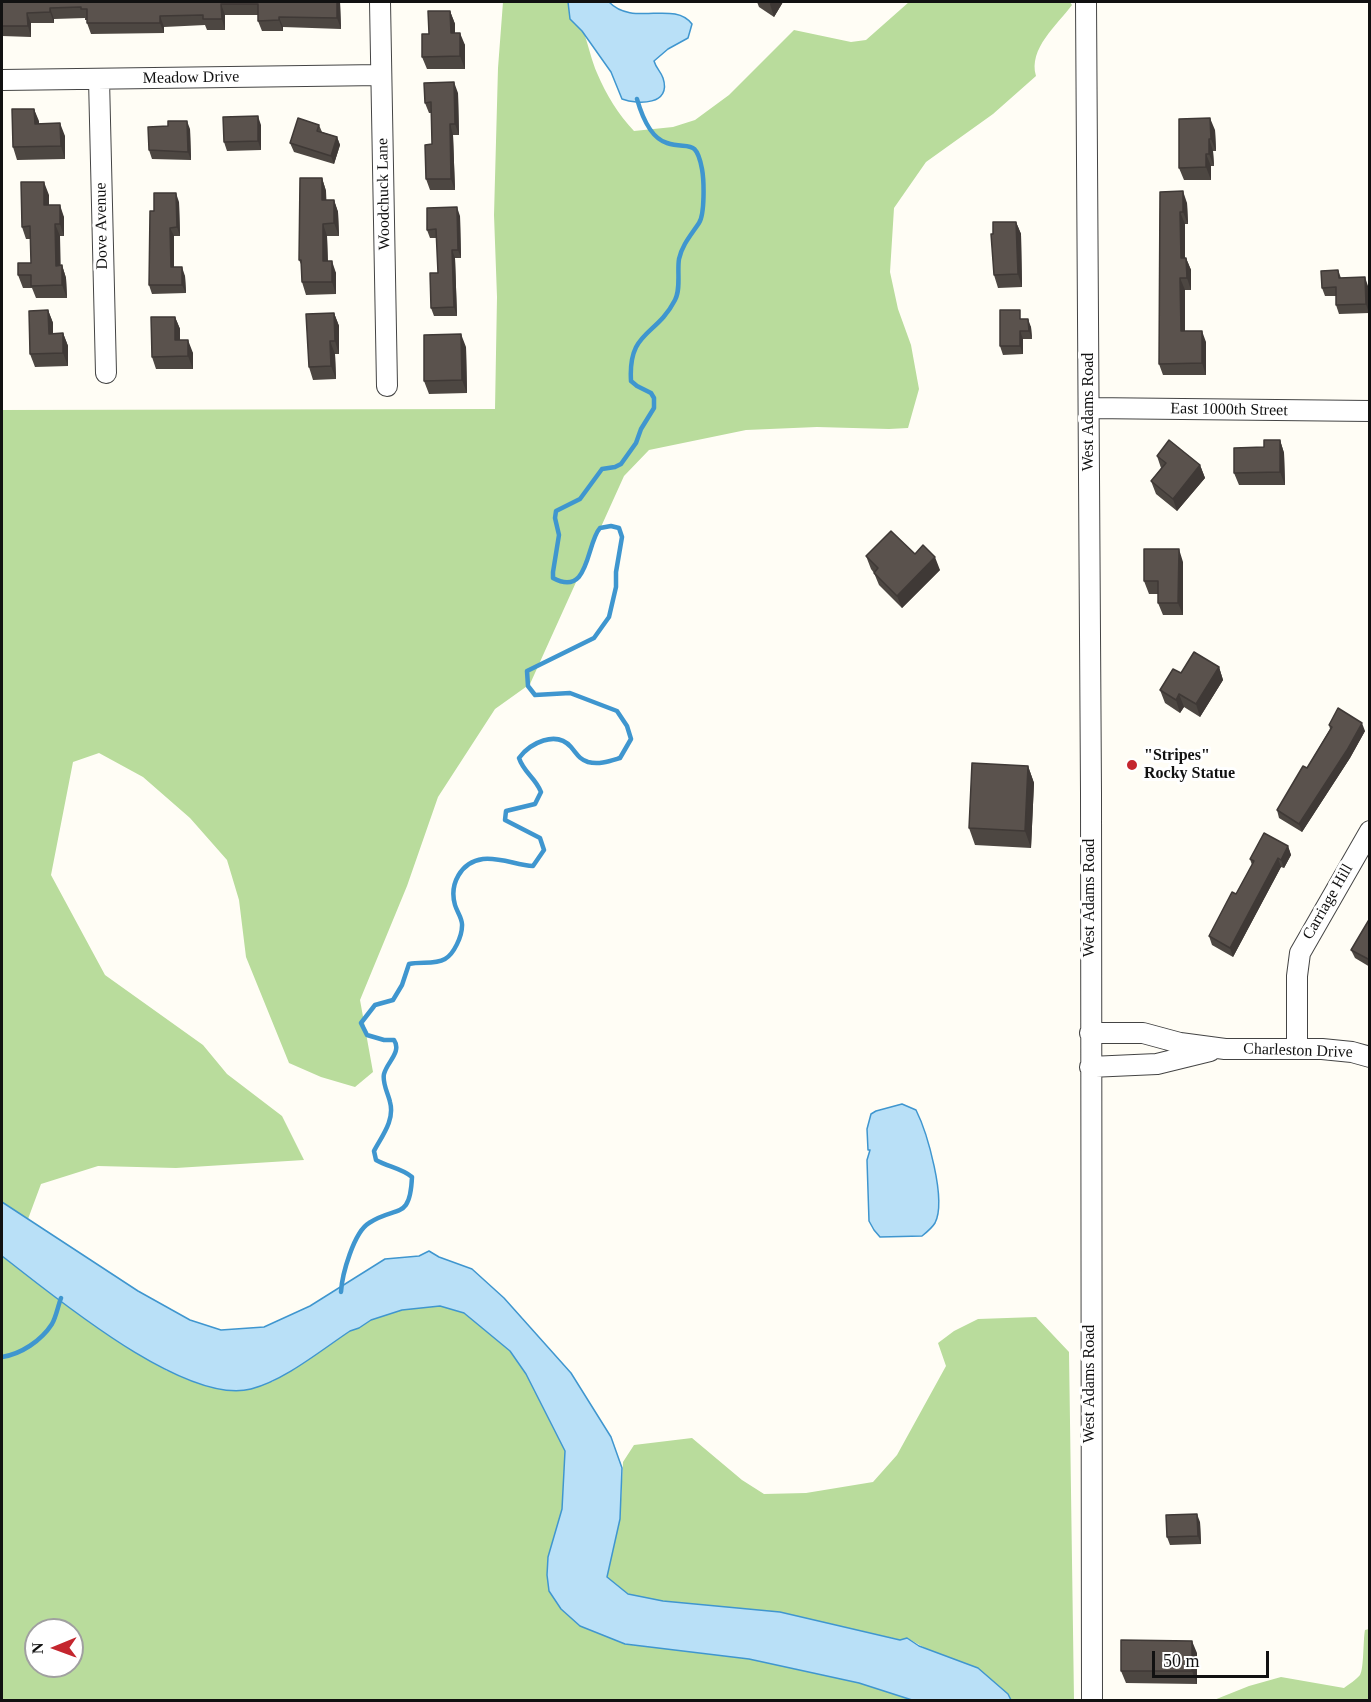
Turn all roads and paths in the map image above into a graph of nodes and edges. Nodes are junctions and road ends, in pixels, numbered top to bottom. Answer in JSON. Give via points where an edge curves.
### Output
{"nodes":[{"id":1,"x":380,"y":2,"type":"edge"},
{"id":2,"x":1086,"y":2,"type":"edge"},
{"id":3,"x":381,"y":75,"type":"junction"},
{"id":4,"x":99,"y":79,"type":"junction"},
{"id":5,"x":2,"y":80,"type":"edge"},
{"id":6,"x":106,"y":373,"type":"dead end"},
{"id":7,"x":387,"y":386,"type":"dead end"},
{"id":8,"x":1089,"y":408,"type":"junction"},
{"id":9,"x":1370,"y":411,"type":"edge"},
{"id":10,"x":1370,"y":831,"type":"edge"},
{"id":11,"x":1090,"y":1034,"type":"junction"},
{"id":12,"x":1225,"y":1049,"type":"junction"},
{"id":13,"x":1297,"y":1049,"type":"junction"},
{"id":14,"x":1370,"y":1057,"type":"edge"},
{"id":15,"x":1090,"y":1067,"type":"junction"},
{"id":16,"x":1092,"y":1701,"type":"edge"}],
"edges":[{"from":1,"to":3,"type":"street","name":"Woodchuck Lane"},
{"from":2,"to":8,"type":"street","name":"West Adams Road"},
{"from":3,"to":4,"type":"street","name":"Meadow Drive"},
{"from":3,"to":7,"type":"street","name":"Woodchuck Lane"},
{"from":4,"to":5,"type":"street","name":"Meadow Drive"},
{"from":4,"to":6,"type":"street","name":"Dove Avenue"},
{"from":8,"to":9,"type":"street","name":"East 1000th Street"},
{"from":8,"to":11,"type":"street","name":"West Adams Road"},
{"from":10,"to":13,"type":"street","name":"Carriage Hill","via":[[1300,953]]},
{"from":11,"to":12,"type":"street","name":"Charleston Drive","via":[[1143,1033]]},
{"from":11,"to":15,"type":"street","name":"West Adams Road"},
{"from":12,"to":13,"type":"street","name":"Charleston Drive"},
{"from":12,"to":15,"type":"street","name":"Charleston Drive","via":[[1157,1064]]},
{"from":13,"to":14,"type":"street","name":"Charleston Drive","via":[[1352,1052]]},
{"from":15,"to":16,"type":"street","name":"West Adams Road"}]}
